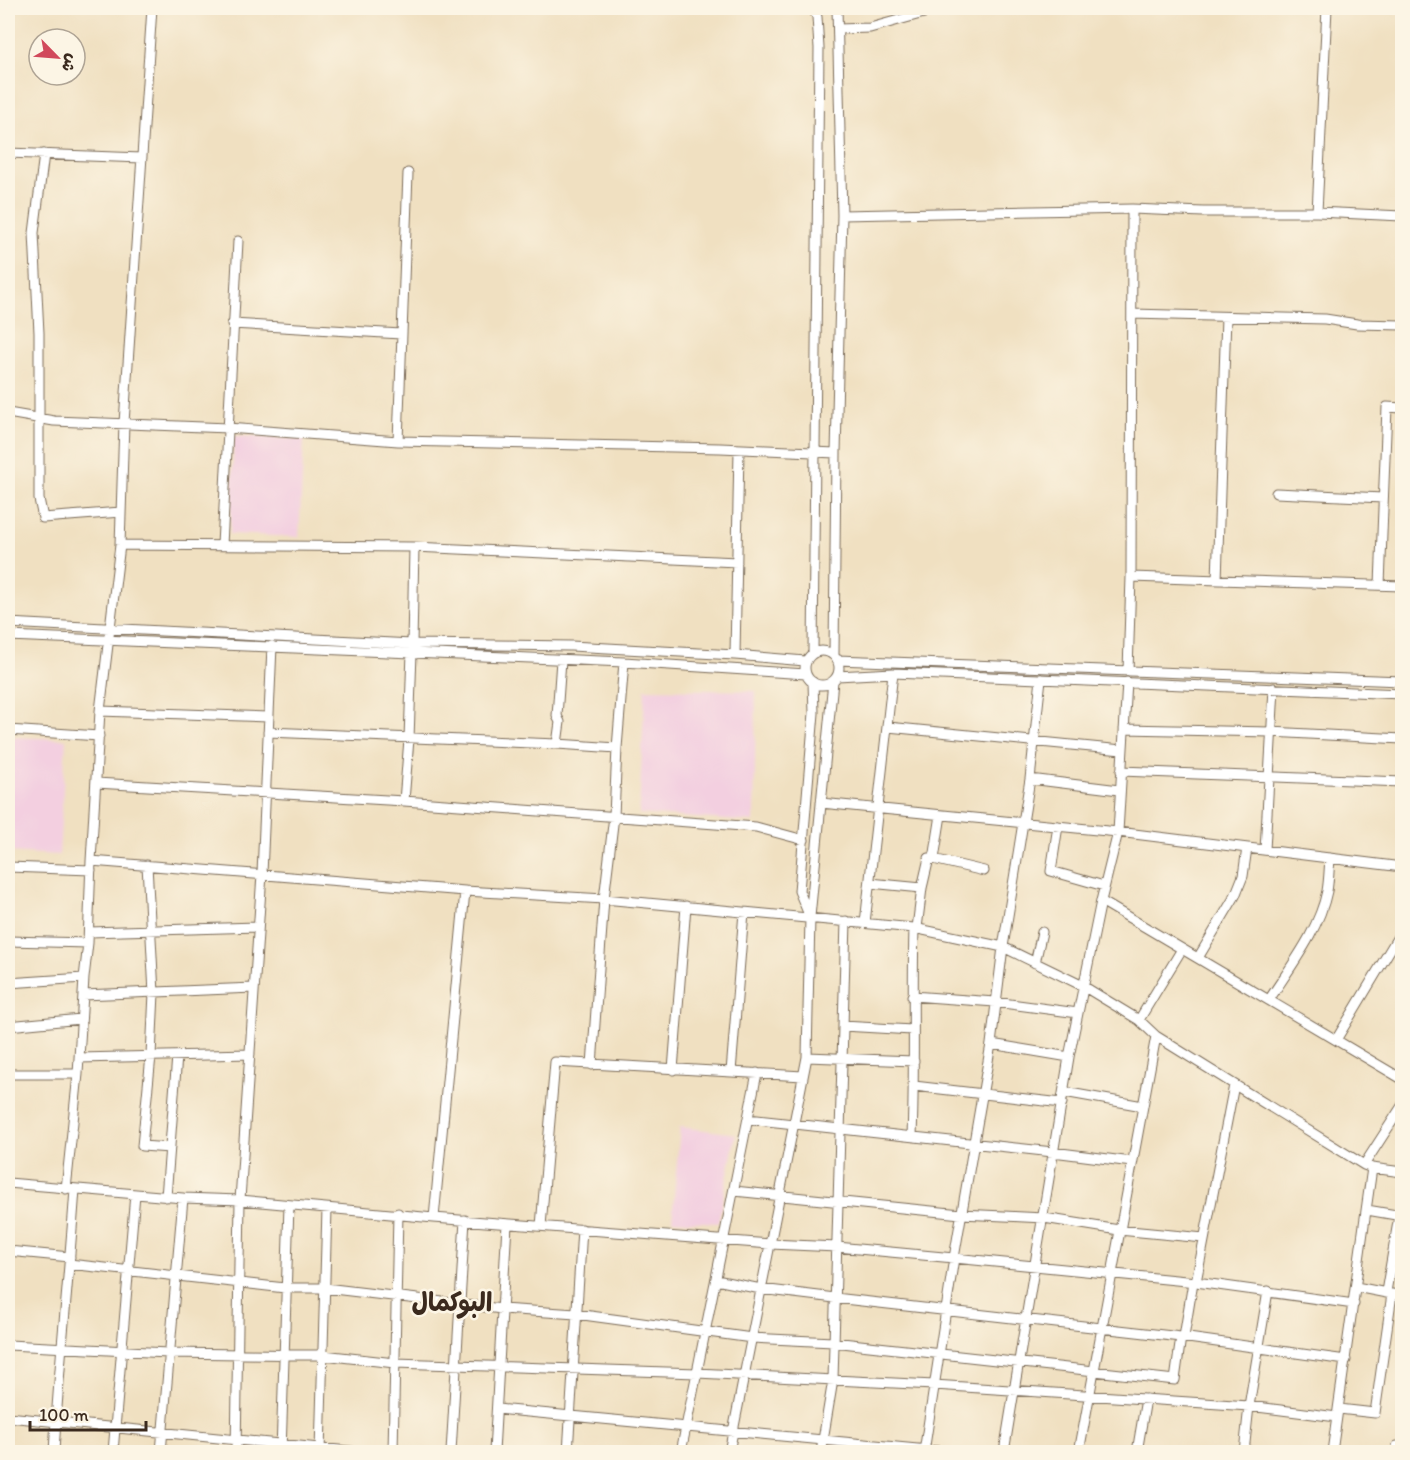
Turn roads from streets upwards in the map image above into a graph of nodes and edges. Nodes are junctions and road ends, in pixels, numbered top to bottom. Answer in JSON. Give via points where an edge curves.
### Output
{"nodes":[{"id":1,"x":152,"y":8,"type":"edge"},
{"id":2,"x":813,"y":8,"type":"edge"},
{"id":3,"x":837,"y":8,"type":"edge"},
{"id":4,"x":942,"y":8,"type":"edge"},
{"id":5,"x":1327,"y":8,"type":"edge"},
{"id":6,"x":838,"y":29,"type":"junction"},
{"id":7,"x":8,"y":153,"type":"edge"},
{"id":8,"x":44,"y":154,"type":"junction"},
{"id":9,"x":142,"y":158,"type":"junction"},
{"id":10,"x":408,"y":173,"type":"dead end"},
{"id":11,"x":1132,"y":209,"type":"junction"},
{"id":12,"x":1317,"y":212,"type":"junction"},
{"id":13,"x":842,"y":214,"type":"junction"},
{"id":14,"x":1402,"y":216,"type":"edge"},
{"id":15,"x":238,"y":241,"type":"dead end"},
{"id":16,"x":1132,"y":315,"type":"junction"},
{"id":17,"x":1226,"y":317,"type":"junction"},
{"id":18,"x":232,"y":324,"type":"junction"},
{"id":19,"x":1402,"y":326,"type":"edge"},
{"id":20,"x":401,"y":334,"type":"junction"},
{"id":21,"x":1402,"y":408,"type":"edge"},
{"id":22,"x":8,"y":413,"type":"edge"},
{"id":23,"x":41,"y":419,"type":"junction"},
{"id":24,"x":124,"y":423,"type":"junction"},
{"id":25,"x":228,"y":428,"type":"junction"},
{"id":26,"x":398,"y":441,"type":"junction"},
{"id":27,"x":739,"y":450,"type":"junction"},
{"id":28,"x":816,"y":452,"type":"junction"},
{"id":29,"x":836,"y":453,"type":"junction"},
{"id":30,"x":1276,"y":493,"type":"dead end"},
{"id":31,"x":1383,"y":498,"type":"junction"},
{"id":32,"x":121,"y":512,"type":"junction"},
{"id":33,"x":120,"y":545,"type":"junction"},
{"id":34,"x":222,"y":545,"type":"junction"},
{"id":35,"x":414,"y":547,"type":"junction"},
{"id":36,"x":737,"y":562,"type":"junction"},
{"id":37,"x":1131,"y":577,"type":"junction"},
{"id":38,"x":1216,"y":580,"type":"junction"},
{"id":39,"x":1380,"y":585,"type":"junction"},
{"id":40,"x":1402,"y":586,"type":"edge"},
{"id":41,"x":8,"y":623,"type":"edge"},
{"id":42,"x":111,"y":627,"type":"junction"},
{"id":43,"x":8,"y":636,"type":"edge"},
{"id":44,"x":110,"y":641,"type":"junction"},
{"id":45,"x":272,"y":646,"type":"junction"},
{"id":46,"x":412,"y":648,"type":"junction"},
{"id":47,"x":813,"y":652,"type":"junction"},
{"id":48,"x":735,"y":655,"type":"junction"},
{"id":49,"x":836,"y":658,"type":"junction"},
{"id":50,"x":561,"y":660,"type":"junction"},
{"id":51,"x":805,"y":661,"type":"junction"},
{"id":52,"x":624,"y":662,"type":"junction"},
{"id":53,"x":1128,"y":671,"type":"junction"},
{"id":54,"x":893,"y":673,"type":"junction"},
{"id":55,"x":806,"y":674,"type":"junction"},
{"id":56,"x":835,"y":678,"type":"junction"},
{"id":57,"x":1041,"y":679,"type":"junction"},
{"id":58,"x":1402,"y":681,"type":"edge"},
{"id":59,"x":813,"y":682,"type":"junction"},
{"id":60,"x":1127,"y":682,"type":"junction"},
{"id":61,"x":1274,"y":688,"type":"junction"},
{"id":62,"x":1402,"y":694,"type":"edge"},
{"id":63,"x":100,"y":711,"type":"junction"},
{"id":64,"x":268,"y":717,"type":"junction"},
{"id":65,"x":888,"y":727,"type":"junction"},
{"id":66,"x":1124,"y":729,"type":"junction"},
{"id":67,"x":8,"y":730,"type":"edge"},
{"id":68,"x":268,"y":732,"type":"junction"},
{"id":69,"x":1271,"y":732,"type":"junction"},
{"id":70,"x":99,"y":736,"type":"junction"},
{"id":71,"x":409,"y":739,"type":"junction"},
{"id":72,"x":1402,"y":739,"type":"edge"},
{"id":73,"x":1034,"y":741,"type":"junction"},
{"id":74,"x":557,"y":744,"type":"junction"},
{"id":75,"x":617,"y":748,"type":"junction"},
{"id":76,"x":1122,"y":750,"type":"junction"},
{"id":77,"x":1121,"y":771,"type":"junction"},
{"id":78,"x":1270,"y":777,"type":"junction"},
{"id":79,"x":1030,"y":778,"type":"junction"},
{"id":80,"x":1402,"y":782,"type":"edge"},
{"id":81,"x":96,"y":783,"type":"junction"},
{"id":82,"x":1119,"y":790,"type":"junction"},
{"id":83,"x":265,"y":794,"type":"junction"},
{"id":84,"x":404,"y":801,"type":"junction"},
{"id":85,"x":821,"y":803,"type":"junction"},
{"id":86,"x":878,"y":808,"type":"junction"},
{"id":87,"x":941,"y":815,"type":"junction"},
{"id":88,"x":614,"y":816,"type":"junction"},
{"id":89,"x":1023,"y":823,"type":"junction"},
{"id":90,"x":1058,"y":826,"type":"junction"},
{"id":91,"x":1118,"y":832,"type":"junction"},
{"id":92,"x":804,"y":840,"type":"junction"},
{"id":93,"x":1247,"y":848,"type":"junction"},
{"id":94,"x":1265,"y":850,"type":"junction"},
{"id":95,"x":1330,"y":858,"type":"junction"},
{"id":96,"x":934,"y":859,"type":"junction"},
{"id":97,"x":147,"y":865,"type":"junction"},
{"id":98,"x":91,"y":866,"type":"junction"},
{"id":99,"x":8,"y":867,"type":"edge"},
{"id":100,"x":1402,"y":867,"type":"edge"},
{"id":101,"x":984,"y":871,"type":"dead end"},
{"id":102,"x":262,"y":874,"type":"junction"},
{"id":103,"x":870,"y":883,"type":"junction"},
{"id":104,"x":1104,"y":886,"type":"junction"},
{"id":105,"x":922,"y":888,"type":"junction"},
{"id":106,"x":465,"y":891,"type":"junction"},
{"id":107,"x":604,"y":899,"type":"junction"},
{"id":108,"x":1101,"y":901,"type":"junction"},
{"id":109,"x":686,"y":906,"type":"junction"},
{"id":110,"x":744,"y":912,"type":"junction"},
{"id":111,"x":810,"y":917,"type":"junction"},
{"id":112,"x":846,"y":921,"type":"junction"},
{"id":113,"x":865,"y":923,"type":"junction"},
{"id":114,"x":258,"y":927,"type":"junction"},
{"id":115,"x":915,"y":928,"type":"junction"},
{"id":116,"x":1402,"y":930,"type":"edge"},
{"id":117,"x":150,"y":931,"type":"junction"},
{"id":118,"x":89,"y":932,"type":"junction"},
{"id":119,"x":1042,"y":932,"type":"dead end"},
{"id":120,"x":8,"y":941,"type":"edge"},
{"id":121,"x":88,"y":943,"type":"junction"},
{"id":122,"x":1003,"y":947,"type":"junction"},
{"id":123,"x":1182,"y":949,"type":"junction"},
{"id":124,"x":1198,"y":958,"type":"junction"},
{"id":125,"x":1035,"y":963,"type":"junction"},
{"id":126,"x":84,"y":978,"type":"junction"},
{"id":127,"x":8,"y":984,"type":"edge"},
{"id":128,"x":1083,"y":986,"type":"junction"},
{"id":129,"x":254,"y":988,"type":"junction"},
{"id":130,"x":154,"y":993,"type":"junction"},
{"id":131,"x":83,"y":995,"type":"junction"},
{"id":132,"x":912,"y":996,"type":"junction"},
{"id":133,"x":1269,"y":1000,"type":"junction"},
{"id":134,"x":995,"y":1002,"type":"junction"},
{"id":135,"x":1078,"y":1012,"type":"junction"},
{"id":136,"x":81,"y":1018,"type":"junction"},
{"id":137,"x":1139,"y":1020,"type":"junction"},
{"id":138,"x":8,"y":1026,"type":"edge"},
{"id":139,"x":843,"y":1026,"type":"junction"},
{"id":140,"x":912,"y":1030,"type":"junction"},
{"id":141,"x":1156,"y":1036,"type":"junction"},
{"id":142,"x":1336,"y":1040,"type":"junction"},
{"id":143,"x":991,"y":1044,"type":"junction"},
{"id":144,"x":250,"y":1054,"type":"junction"},
{"id":145,"x":151,"y":1056,"type":"junction"},
{"id":146,"x":177,"y":1056,"type":"junction"},
{"id":147,"x":807,"y":1057,"type":"junction"},
{"id":148,"x":1069,"y":1057,"type":"junction"},
{"id":149,"x":79,"y":1058,"type":"junction"},
{"id":150,"x":842,"y":1060,"type":"junction"},
{"id":151,"x":914,"y":1061,"type":"junction"},
{"id":152,"x":592,"y":1065,"type":"junction"},
{"id":153,"x":673,"y":1070,"type":"junction"},
{"id":154,"x":731,"y":1072,"type":"junction"},
{"id":155,"x":757,"y":1073,"type":"junction"},
{"id":156,"x":8,"y":1074,"type":"edge"},
{"id":157,"x":78,"y":1074,"type":"junction"},
{"id":158,"x":803,"y":1076,"type":"junction"},
{"id":159,"x":1402,"y":1079,"type":"edge"},
{"id":160,"x":1234,"y":1085,"type":"junction"},
{"id":161,"x":914,"y":1086,"type":"junction"},
{"id":162,"x":1064,"y":1092,"type":"junction"},
{"id":163,"x":982,"y":1093,"type":"junction"},
{"id":164,"x":1062,"y":1103,"type":"junction"},
{"id":165,"x":1143,"y":1106,"type":"junction"},
{"id":166,"x":1402,"y":1106,"type":"edge"},
{"id":167,"x":748,"y":1119,"type":"junction"},
{"id":168,"x":794,"y":1123,"type":"junction"},
{"id":169,"x":840,"y":1128,"type":"junction"},
{"id":170,"x":912,"y":1136,"type":"junction"},
{"id":171,"x":974,"y":1144,"type":"junction"},
{"id":172,"x":170,"y":1148,"type":"junction"},
{"id":173,"x":1053,"y":1152,"type":"junction"},
{"id":174,"x":1132,"y":1162,"type":"junction"},
{"id":175,"x":1368,"y":1166,"type":"junction"},
{"id":176,"x":1402,"y":1172,"type":"edge"},
{"id":177,"x":8,"y":1184,"type":"edge"},
{"id":178,"x":70,"y":1189,"type":"junction"},
{"id":179,"x":734,"y":1191,"type":"junction"},
{"id":180,"x":135,"y":1194,"type":"junction"},
{"id":181,"x":780,"y":1196,"type":"junction"},
{"id":182,"x":166,"y":1197,"type":"junction"},
{"id":183,"x":183,"y":1198,"type":"junction"},
{"id":184,"x":240,"y":1200,"type":"junction"},
{"id":185,"x":837,"y":1202,"type":"junction"},
{"id":186,"x":289,"y":1204,"type":"junction"},
{"id":187,"x":327,"y":1209,"type":"junction"},
{"id":188,"x":1367,"y":1210,"type":"junction"},
{"id":189,"x":398,"y":1213,"type":"junction"},
{"id":190,"x":961,"y":1214,"type":"junction"},
{"id":191,"x":1401,"y":1216,"type":"edge"},
{"id":192,"x":434,"y":1218,"type":"junction"},
{"id":193,"x":1044,"y":1218,"type":"junction"},
{"id":194,"x":465,"y":1220,"type":"junction"},
{"id":195,"x":507,"y":1224,"type":"junction"},
{"id":196,"x":541,"y":1226,"type":"junction"},
{"id":197,"x":582,"y":1229,"type":"junction"},
{"id":198,"x":1119,"y":1230,"type":"junction"},
{"id":199,"x":1204,"y":1238,"type":"junction"},
{"id":200,"x":724,"y":1241,"type":"junction"},
{"id":201,"x":770,"y":1244,"type":"junction"},
{"id":202,"x":837,"y":1247,"type":"junction"},
{"id":203,"x":8,"y":1251,"type":"edge"},
{"id":204,"x":954,"y":1258,"type":"junction"},
{"id":205,"x":70,"y":1261,"type":"junction"},
{"id":206,"x":1035,"y":1267,"type":"junction"},
{"id":207,"x":129,"y":1271,"type":"junction"},
{"id":208,"x":176,"y":1275,"type":"junction"},
{"id":209,"x":1112,"y":1275,"type":"junction"},
{"id":210,"x":716,"y":1280,"type":"junction"},
{"id":211,"x":1194,"y":1282,"type":"junction"},
{"id":212,"x":239,"y":1283,"type":"junction"},
{"id":213,"x":1356,"y":1287,"type":"junction"},
{"id":214,"x":285,"y":1288,"type":"junction"},
{"id":215,"x":325,"y":1288,"type":"junction"},
{"id":216,"x":762,"y":1289,"type":"junction"},
{"id":217,"x":1268,"y":1291,"type":"junction"},
{"id":218,"x":1389,"y":1293,"type":"junction"},
{"id":219,"x":396,"y":1296,"type":"junction"},
{"id":220,"x":1402,"y":1296,"type":"edge"},
{"id":221,"x":835,"y":1298,"type":"junction"},
{"id":222,"x":460,"y":1303,"type":"junction"},
{"id":223,"x":1354,"y":1304,"type":"junction"},
{"id":224,"x":502,"y":1309,"type":"junction"},
{"id":225,"x":947,"y":1309,"type":"junction"},
{"id":226,"x":576,"y":1314,"type":"junction"},
{"id":227,"x":1026,"y":1320,"type":"junction"},
{"id":228,"x":1102,"y":1328,"type":"junction"},
{"id":229,"x":705,"y":1331,"type":"junction"},
{"id":230,"x":1182,"y":1337,"type":"junction"},
{"id":231,"x":752,"y":1338,"type":"junction"},
{"id":232,"x":833,"y":1342,"type":"junction"},
{"id":233,"x":8,"y":1345,"type":"edge"},
{"id":234,"x":62,"y":1349,"type":"junction"},
{"id":235,"x":1258,"y":1349,"type":"junction"},
{"id":236,"x":122,"y":1351,"type":"junction"},
{"id":237,"x":168,"y":1353,"type":"junction"},
{"id":238,"x":939,"y":1354,"type":"junction"},
{"id":239,"x":238,"y":1355,"type":"junction"},
{"id":240,"x":322,"y":1355,"type":"junction"},
{"id":241,"x":283,"y":1356,"type":"junction"},
{"id":242,"x":1346,"y":1360,"type":"junction"},
{"id":243,"x":395,"y":1364,"type":"junction"},
{"id":244,"x":1019,"y":1364,"type":"junction"},
{"id":245,"x":457,"y":1365,"type":"junction"},
{"id":246,"x":499,"y":1367,"type":"junction"},
{"id":247,"x":572,"y":1369,"type":"junction"},
{"id":248,"x":1094,"y":1370,"type":"junction"},
{"id":249,"x":697,"y":1373,"type":"junction"},
{"id":250,"x":744,"y":1376,"type":"junction"},
{"id":251,"x":833,"y":1380,"type":"junction"},
{"id":252,"x":934,"y":1385,"type":"junction"},
{"id":253,"x":1014,"y":1390,"type":"junction"},
{"id":254,"x":1089,"y":1396,"type":"junction"},
{"id":255,"x":1146,"y":1400,"type":"junction"},
{"id":256,"x":1249,"y":1406,"type":"junction"},
{"id":257,"x":497,"y":1409,"type":"junction"},
{"id":258,"x":1338,"y":1413,"type":"junction"},
{"id":259,"x":570,"y":1416,"type":"junction"},
{"id":260,"x":8,"y":1417,"type":"edge"},
{"id":261,"x":56,"y":1421,"type":"junction"},
{"id":262,"x":686,"y":1428,"type":"junction"},
{"id":263,"x":114,"y":1429,"type":"junction"},
{"id":264,"x":733,"y":1432,"type":"junction"},
{"id":265,"x":162,"y":1433,"type":"junction"},
{"id":266,"x":236,"y":1440,"type":"junction"},
{"id":267,"x":823,"y":1441,"type":"junction"},
{"id":268,"x":1402,"y":1447,"type":"edge"},
{"id":269,"x":281,"y":1449,"type":"edge"},
{"id":270,"x":320,"y":1450,"type":"edge"},
{"id":271,"x":54,"y":1452,"type":"edge"},
{"id":272,"x":113,"y":1452,"type":"edge"},
{"id":273,"x":160,"y":1452,"type":"edge"},
{"id":274,"x":236,"y":1452,"type":"edge"},
{"id":275,"x":359,"y":1452,"type":"edge"},
{"id":276,"x":393,"y":1452,"type":"edge"},
{"id":277,"x":451,"y":1452,"type":"edge"},
{"id":278,"x":494,"y":1452,"type":"edge"},
{"id":279,"x":568,"y":1452,"type":"edge"},
{"id":280,"x":681,"y":1452,"type":"edge"},
{"id":281,"x":729,"y":1452,"type":"edge"},
{"id":282,"x":820,"y":1452,"type":"edge"},
{"id":283,"x":924,"y":1452,"type":"edge"},
{"id":284,"x":949,"y":1452,"type":"edge"},
{"id":285,"x":1004,"y":1452,"type":"edge"},
{"id":286,"x":1079,"y":1452,"type":"edge"},
{"id":287,"x":1137,"y":1452,"type":"edge"},
{"id":288,"x":1244,"y":1452,"type":"edge"},
{"id":289,"x":1332,"y":1452,"type":"edge"},
{"id":290,"x":1396,"y":1452,"type":"edge"}],
"edges":[{"from":1,"to":9,"type":"street"},
{"from":2,"to":28,"type":"street","via":[[819,48]]},
{"from":3,"to":6,"type":"street"},
{"from":4,"to":6,"type":"street","via":[[870,28]]},
{"from":5,"to":12,"type":"street"},
{"from":6,"to":13,"type":"street"},
{"from":7,"to":8,"type":"street"},
{"from":8,"to":9,"type":"street"},
{"from":8,"to":23,"type":"street","via":[[34,233]]},
{"from":9,"to":24,"type":"street"},
{"from":10,"to":20,"type":"street"},
{"from":11,"to":12,"type":"street"},
{"from":11,"to":13,"type":"street"},
{"from":11,"to":16,"type":"street"},
{"from":12,"to":14,"type":"street"},
{"from":13,"to":29,"type":"street"},
{"from":15,"to":18,"type":"street"},
{"from":16,"to":17,"type":"street"},
{"from":16,"to":37,"type":"street"},
{"from":17,"to":19,"type":"street","via":[[1325,319]]},
{"from":17,"to":38,"type":"street"},
{"from":18,"to":20,"type":"street"},
{"from":18,"to":25,"type":"street"},
{"from":20,"to":26,"type":"street"},
{"from":21,"to":31,"type":"street","via":[[1387,407]]},
{"from":22,"to":23,"type":"street"},
{"from":23,"to":24,"type":"street"},
{"from":23,"to":32,"type":"street","via":[[39,499],[44,518]]},
{"from":24,"to":25,"type":"street"},
{"from":24,"to":32,"type":"street"},
{"from":25,"to":26,"type":"street"},
{"from":25,"to":34,"type":"street"},
{"from":26,"to":27,"type":"street"},
{"from":27,"to":28,"type":"street"},
{"from":27,"to":36,"type":"street"},
{"from":28,"to":29,"type":"street"},
{"from":28,"to":47,"type":"street"},
{"from":29,"to":49,"type":"street"},
{"from":30,"to":31,"type":"street"},
{"from":31,"to":39,"type":"street"},
{"from":32,"to":33,"type":"street"},
{"from":33,"to":34,"type":"street"},
{"from":33,"to":42,"type":"street"},
{"from":34,"to":35,"type":"street"},
{"from":35,"to":36,"type":"street"},
{"from":35,"to":46,"type":"street"},
{"from":36,"to":48,"type":"street"},
{"from":37,"to":38,"type":"street"},
{"from":37,"to":53,"type":"street"},
{"from":38,"to":39,"type":"street"},
{"from":39,"to":40,"type":"street"},
{"from":41,"to":42,"type":"street"},
{"from":42,"to":44,"type":"street"},
{"from":42,"to":46,"type":"street"},
{"from":43,"to":44,"type":"street"},
{"from":44,"to":45,"type":"street"},
{"from":44,"to":63,"type":"street"},
{"from":45,"to":46,"type":"street"},
{"from":45,"to":64,"type":"street"},
{"from":46,"to":48,"type":"street","via":[[571,646]]},
{"from":46,"to":50,"type":"street"},
{"from":46,"to":71,"type":"street"},
{"from":47,"to":49,"type":"street","via":[[824,650]]},
{"from":47,"to":51,"type":"street"},
{"from":48,"to":51,"type":"street"},
{"from":49,"to":53,"type":"street"},
{"from":49,"to":56,"type":"street","via":[[839,671]]},
{"from":50,"to":52,"type":"street"},
{"from":50,"to":74,"type":"street"},
{"from":51,"to":55,"type":"street"},
{"from":52,"to":55,"type":"street"},
{"from":52,"to":75,"type":"street"},
{"from":53,"to":58,"type":"street"},
{"from":54,"to":56,"type":"street"},
{"from":54,"to":57,"type":"street"},
{"from":54,"to":65,"type":"street"},
{"from":55,"to":59,"type":"street"},
{"from":56,"to":59,"type":"street","via":[[823,685]]},
{"from":56,"to":85,"type":"street"},
{"from":57,"to":60,"type":"street"},
{"from":57,"to":73,"type":"street"},
{"from":59,"to":92,"type":"street"},
{"from":60,"to":61,"type":"street"},
{"from":60,"to":66,"type":"street"},
{"from":61,"to":62,"type":"street"},
{"from":61,"to":69,"type":"street"},
{"from":63,"to":64,"type":"street"},
{"from":63,"to":70,"type":"street"},
{"from":64,"to":68,"type":"street"},
{"from":65,"to":73,"type":"street"},
{"from":65,"to":86,"type":"street"},
{"from":66,"to":69,"type":"street"},
{"from":66,"to":76,"type":"street"},
{"from":67,"to":70,"type":"street"},
{"from":68,"to":71,"type":"street"},
{"from":68,"to":83,"type":"street"},
{"from":69,"to":72,"type":"street"},
{"from":69,"to":78,"type":"street"},
{"from":70,"to":81,"type":"street"},
{"from":71,"to":74,"type":"street"},
{"from":71,"to":84,"type":"street"},
{"from":73,"to":76,"type":"street"},
{"from":73,"to":79,"type":"street"},
{"from":74,"to":75,"type":"street"},
{"from":75,"to":88,"type":"street"},
{"from":76,"to":77,"type":"street"},
{"from":77,"to":78,"type":"street"},
{"from":77,"to":82,"type":"street"},
{"from":78,"to":80,"type":"street"},
{"from":78,"to":94,"type":"street"},
{"from":79,"to":82,"type":"street"},
{"from":79,"to":89,"type":"street"},
{"from":81,"to":83,"type":"street"},
{"from":81,"to":98,"type":"street"},
{"from":82,"to":91,"type":"street"},
{"from":83,"to":84,"type":"street"},
{"from":83,"to":102,"type":"street"},
{"from":84,"to":88,"type":"street"},
{"from":85,"to":86,"type":"street"},
{"from":85,"to":111,"type":"street"},
{"from":86,"to":87,"type":"street"},
{"from":86,"to":103,"type":"street"},
{"from":87,"to":89,"type":"street"},
{"from":87,"to":96,"type":"street"},
{"from":88,"to":92,"type":"street","via":[[756,827]]},
{"from":88,"to":107,"type":"street"},
{"from":89,"to":90,"type":"street"},
{"from":89,"to":122,"type":"street"},
{"from":90,"to":91,"type":"street"},
{"from":90,"to":104,"type":"street","via":[[1051,871]]},
{"from":91,"to":93,"type":"street"},
{"from":91,"to":104,"type":"street"},
{"from":92,"to":111,"type":"street","via":[[800,891]]},
{"from":93,"to":94,"type":"street"},
{"from":93,"to":124,"type":"street","via":[[1235,896]]},
{"from":94,"to":95,"type":"street"},
{"from":95,"to":100,"type":"street"},
{"from":95,"to":133,"type":"street","via":[[1327,891],[1320,912]]},
{"from":96,"to":101,"type":"street"},
{"from":96,"to":105,"type":"street","via":[[928,858]]},
{"from":97,"to":98,"type":"street"},
{"from":97,"to":102,"type":"street"},
{"from":97,"to":117,"type":"street"},
{"from":98,"to":99,"type":"street"},
{"from":98,"to":118,"type":"street"},
{"from":102,"to":106,"type":"street"},
{"from":102,"to":114,"type":"street"},
{"from":103,"to":105,"type":"street"},
{"from":103,"to":113,"type":"street"},
{"from":104,"to":108,"type":"street"},
{"from":105,"to":115,"type":"street"},
{"from":106,"to":107,"type":"street"},
{"from":106,"to":192,"type":"street"},
{"from":107,"to":109,"type":"street"},
{"from":107,"to":152,"type":"street"},
{"from":108,"to":123,"type":"street"},
{"from":108,"to":128,"type":"street"},
{"from":109,"to":110,"type":"street"},
{"from":109,"to":153,"type":"street"},
{"from":110,"to":111,"type":"street"},
{"from":110,"to":154,"type":"street"},
{"from":111,"to":112,"type":"street"},
{"from":111,"to":147,"type":"street"},
{"from":112,"to":113,"type":"street"},
{"from":112,"to":139,"type":"street"},
{"from":113,"to":115,"type":"street"},
{"from":114,"to":117,"type":"street"},
{"from":114,"to":129,"type":"street"},
{"from":115,"to":122,"type":"street"},
{"from":115,"to":132,"type":"street"},
{"from":116,"to":142,"type":"street"},
{"from":117,"to":118,"type":"street"},
{"from":117,"to":130,"type":"street"},
{"from":118,"to":121,"type":"street"},
{"from":119,"to":125,"type":"street"},
{"from":120,"to":121,"type":"street"},
{"from":121,"to":126,"type":"street"},
{"from":122,"to":125,"type":"street"},
{"from":122,"to":134,"type":"street"},
{"from":123,"to":124,"type":"street"},
{"from":123,"to":137,"type":"street"},
{"from":124,"to":133,"type":"street"},
{"from":125,"to":128,"type":"street"},
{"from":126,"to":127,"type":"street"},
{"from":126,"to":131,"type":"street"},
{"from":128,"to":135,"type":"street"},
{"from":128,"to":137,"type":"street"},
{"from":129,"to":130,"type":"street"},
{"from":129,"to":144,"type":"street"},
{"from":130,"to":131,"type":"street"},
{"from":130,"to":145,"type":"street"},
{"from":131,"to":136,"type":"street"},
{"from":132,"to":134,"type":"street"},
{"from":132,"to":140,"type":"street"},
{"from":133,"to":142,"type":"street"},
{"from":134,"to":135,"type":"street"},
{"from":134,"to":143,"type":"street"},
{"from":135,"to":148,"type":"street"},
{"from":136,"to":138,"type":"street"},
{"from":136,"to":149,"type":"street"},
{"from":137,"to":141,"type":"street"},
{"from":139,"to":140,"type":"street"},
{"from":139,"to":150,"type":"street"},
{"from":140,"to":151,"type":"street"},
{"from":141,"to":160,"type":"street"},
{"from":141,"to":165,"type":"street"},
{"from":142,"to":159,"type":"street"},
{"from":143,"to":148,"type":"street"},
{"from":143,"to":163,"type":"street"},
{"from":144,"to":146,"type":"street"},
{"from":144,"to":184,"type":"street"},
{"from":145,"to":146,"type":"street"},
{"from":145,"to":149,"type":"street"},
{"from":145,"to":172,"type":"street","via":[[142,1146]]},
{"from":146,"to":172,"type":"street"},
{"from":147,"to":150,"type":"street"},
{"from":147,"to":158,"type":"street"},
{"from":148,"to":162,"type":"street"},
{"from":149,"to":157,"type":"street"},
{"from":150,"to":151,"type":"street"},
{"from":150,"to":169,"type":"street"},
{"from":151,"to":161,"type":"street"},
{"from":152,"to":153,"type":"street"},
{"from":152,"to":196,"type":"street","via":[[555,1062]]},
{"from":153,"to":154,"type":"street"},
{"from":154,"to":155,"type":"street"},
{"from":155,"to":158,"type":"street"},
{"from":155,"to":167,"type":"street"},
{"from":156,"to":157,"type":"street"},
{"from":157,"to":178,"type":"street"},
{"from":158,"to":168,"type":"street"},
{"from":160,"to":175,"type":"street"},
{"from":160,"to":199,"type":"street"},
{"from":161,"to":163,"type":"street"},
{"from":161,"to":170,"type":"street"},
{"from":162,"to":164,"type":"street"},
{"from":162,"to":165,"type":"street"},
{"from":163,"to":164,"type":"street"},
{"from":163,"to":171,"type":"street"},
{"from":164,"to":173,"type":"street"},
{"from":165,"to":174,"type":"street"},
{"from":166,"to":175,"type":"street"},
{"from":167,"to":168,"type":"street"},
{"from":167,"to":179,"type":"street"},
{"from":168,"to":169,"type":"street"},
{"from":168,"to":181,"type":"street"},
{"from":169,"to":170,"type":"street"},
{"from":169,"to":185,"type":"street"},
{"from":170,"to":171,"type":"street"},
{"from":171,"to":173,"type":"street"},
{"from":171,"to":190,"type":"street"},
{"from":172,"to":182,"type":"street"},
{"from":173,"to":174,"type":"street"},
{"from":173,"to":193,"type":"street"},
{"from":174,"to":198,"type":"street"},
{"from":175,"to":176,"type":"street"},
{"from":175,"to":188,"type":"street"},
{"from":177,"to":178,"type":"street"},
{"from":178,"to":180,"type":"street"},
{"from":178,"to":205,"type":"street"},
{"from":179,"to":181,"type":"street"},
{"from":179,"to":200,"type":"street"},
{"from":180,"to":182,"type":"street"},
{"from":180,"to":207,"type":"street"},
{"from":181,"to":185,"type":"street"},
{"from":181,"to":201,"type":"street"},
{"from":182,"to":183,"type":"street"},
{"from":183,"to":184,"type":"street"},
{"from":183,"to":208,"type":"street"},
{"from":184,"to":186,"type":"street"},
{"from":184,"to":212,"type":"street"},
{"from":185,"to":190,"type":"street"},
{"from":185,"to":202,"type":"street"},
{"from":186,"to":187,"type":"street"},
{"from":186,"to":214,"type":"street"},
{"from":187,"to":189,"type":"street"},
{"from":187,"to":215,"type":"street"},
{"from":188,"to":191,"type":"street"},
{"from":188,"to":213,"type":"street"},
{"from":189,"to":192,"type":"street"},
{"from":189,"to":219,"type":"street"},
{"from":190,"to":193,"type":"street"},
{"from":190,"to":204,"type":"street"},
{"from":191,"to":218,"type":"street"},
{"from":192,"to":194,"type":"street"},
{"from":193,"to":198,"type":"street"},
{"from":193,"to":206,"type":"street"},
{"from":194,"to":195,"type":"street"},
{"from":194,"to":222,"type":"street"},
{"from":195,"to":196,"type":"street"},
{"from":195,"to":224,"type":"street"},
{"from":196,"to":197,"type":"street"},
{"from":197,"to":200,"type":"street"},
{"from":197,"to":226,"type":"street"},
{"from":198,"to":199,"type":"street"},
{"from":198,"to":209,"type":"street"},
{"from":199,"to":211,"type":"street"},
{"from":200,"to":201,"type":"street"},
{"from":200,"to":210,"type":"street"},
{"from":201,"to":202,"type":"street"},
{"from":201,"to":216,"type":"street"},
{"from":202,"to":204,"type":"street"},
{"from":202,"to":221,"type":"street"},
{"from":203,"to":205,"type":"street"},
{"from":204,"to":206,"type":"street"},
{"from":204,"to":225,"type":"street"},
{"from":205,"to":207,"type":"street"},
{"from":205,"to":234,"type":"street"},
{"from":206,"to":209,"type":"street"},
{"from":206,"to":227,"type":"street"},
{"from":207,"to":208,"type":"street"},
{"from":207,"to":236,"type":"street"},
{"from":208,"to":212,"type":"street"},
{"from":208,"to":237,"type":"street"},
{"from":209,"to":211,"type":"street"},
{"from":209,"to":228,"type":"street"},
{"from":210,"to":216,"type":"street"},
{"from":210,"to":229,"type":"street"},
{"from":211,"to":217,"type":"street"},
{"from":211,"to":230,"type":"street"},
{"from":212,"to":214,"type":"street"},
{"from":212,"to":239,"type":"street"},
{"from":213,"to":218,"type":"street"},
{"from":213,"to":223,"type":"street"},
{"from":214,"to":215,"type":"street"},
{"from":214,"to":241,"type":"street"},
{"from":215,"to":219,"type":"street"},
{"from":215,"to":240,"type":"street"},
{"from":216,"to":221,"type":"street"},
{"from":216,"to":231,"type":"street"},
{"from":217,"to":223,"type":"street"},
{"from":217,"to":235,"type":"street"},
{"from":218,"to":220,"type":"street"},
{"from":218,"to":258,"type":"street","via":[[1374,1413]]},
{"from":219,"to":222,"type":"street"},
{"from":219,"to":243,"type":"street"},
{"from":221,"to":225,"type":"street"},
{"from":221,"to":232,"type":"street"},
{"from":222,"to":224,"type":"street"},
{"from":222,"to":245,"type":"street"},
{"from":223,"to":242,"type":"street"},
{"from":224,"to":226,"type":"street"},
{"from":224,"to":246,"type":"street"},
{"from":225,"to":227,"type":"street"},
{"from":225,"to":238,"type":"street"},
{"from":226,"to":229,"type":"street"},
{"from":226,"to":247,"type":"street"},
{"from":227,"to":228,"type":"street"},
{"from":227,"to":244,"type":"street"},
{"from":228,"to":230,"type":"street"},
{"from":228,"to":248,"type":"street"},
{"from":229,"to":231,"type":"street"},
{"from":229,"to":249,"type":"street"},
{"from":230,"to":235,"type":"street"},
{"from":230,"to":248,"type":"street","via":[[1175,1380]]},
{"from":231,"to":232,"type":"street"},
{"from":231,"to":250,"type":"street"},
{"from":232,"to":238,"type":"street"},
{"from":232,"to":251,"type":"street"},
{"from":233,"to":234,"type":"street"},
{"from":234,"to":236,"type":"street"},
{"from":234,"to":261,"type":"street"},
{"from":235,"to":242,"type":"street"},
{"from":235,"to":256,"type":"street"},
{"from":236,"to":237,"type":"street"},
{"from":236,"to":263,"type":"street"},
{"from":237,"to":239,"type":"street"},
{"from":237,"to":265,"type":"street"},
{"from":238,"to":244,"type":"street"},
{"from":238,"to":252,"type":"street"},
{"from":239,"to":241,"type":"street"},
{"from":239,"to":266,"type":"street"},
{"from":240,"to":241,"type":"street"},
{"from":240,"to":243,"type":"street"},
{"from":240,"to":270,"type":"street"},
{"from":241,"to":269,"type":"street"},
{"from":242,"to":258,"type":"street"},
{"from":243,"to":245,"type":"street"},
{"from":243,"to":276,"type":"street"},
{"from":244,"to":248,"type":"street"},
{"from":244,"to":253,"type":"street"},
{"from":245,"to":246,"type":"street"},
{"from":245,"to":277,"type":"street"},
{"from":246,"to":247,"type":"street"},
{"from":246,"to":257,"type":"street"},
{"from":247,"to":249,"type":"street"},
{"from":247,"to":259,"type":"street"},
{"from":248,"to":254,"type":"street"},
{"from":249,"to":250,"type":"street"},
{"from":249,"to":262,"type":"street"},
{"from":250,"to":251,"type":"street"},
{"from":250,"to":264,"type":"street"},
{"from":251,"to":252,"type":"street"},
{"from":251,"to":267,"type":"street"},
{"from":252,"to":253,"type":"street"},
{"from":252,"to":283,"type":"street"},
{"from":253,"to":254,"type":"street"},
{"from":253,"to":285,"type":"street"},
{"from":254,"to":255,"type":"street"},
{"from":254,"to":286,"type":"street"},
{"from":255,"to":256,"type":"street"},
{"from":255,"to":287,"type":"street"},
{"from":256,"to":258,"type":"street"},
{"from":256,"to":288,"type":"street"},
{"from":257,"to":259,"type":"street"},
{"from":257,"to":278,"type":"street"},
{"from":258,"to":289,"type":"street"},
{"from":259,"to":262,"type":"street"},
{"from":259,"to":279,"type":"street"},
{"from":260,"to":261,"type":"street"},
{"from":261,"to":263,"type":"street"},
{"from":261,"to":271,"type":"street"},
{"from":262,"to":264,"type":"street"},
{"from":262,"to":280,"type":"street"},
{"from":263,"to":265,"type":"street"},
{"from":263,"to":272,"type":"street"},
{"from":264,"to":267,"type":"street"},
{"from":264,"to":281,"type":"street"},
{"from":265,"to":266,"type":"street"},
{"from":265,"to":273,"type":"street"},
{"from":266,"to":269,"type":"street"},
{"from":266,"to":274,"type":"street"},
{"from":267,"to":282,"type":"street"},
{"from":267,"to":283,"type":"street"},
{"from":268,"to":290,"type":"street","via":[[1397,1446]]},
{"from":269,"to":270,"type":"street"},
{"from":270,"to":275,"type":"street"},
{"from":283,"to":284,"type":"street"}]}
